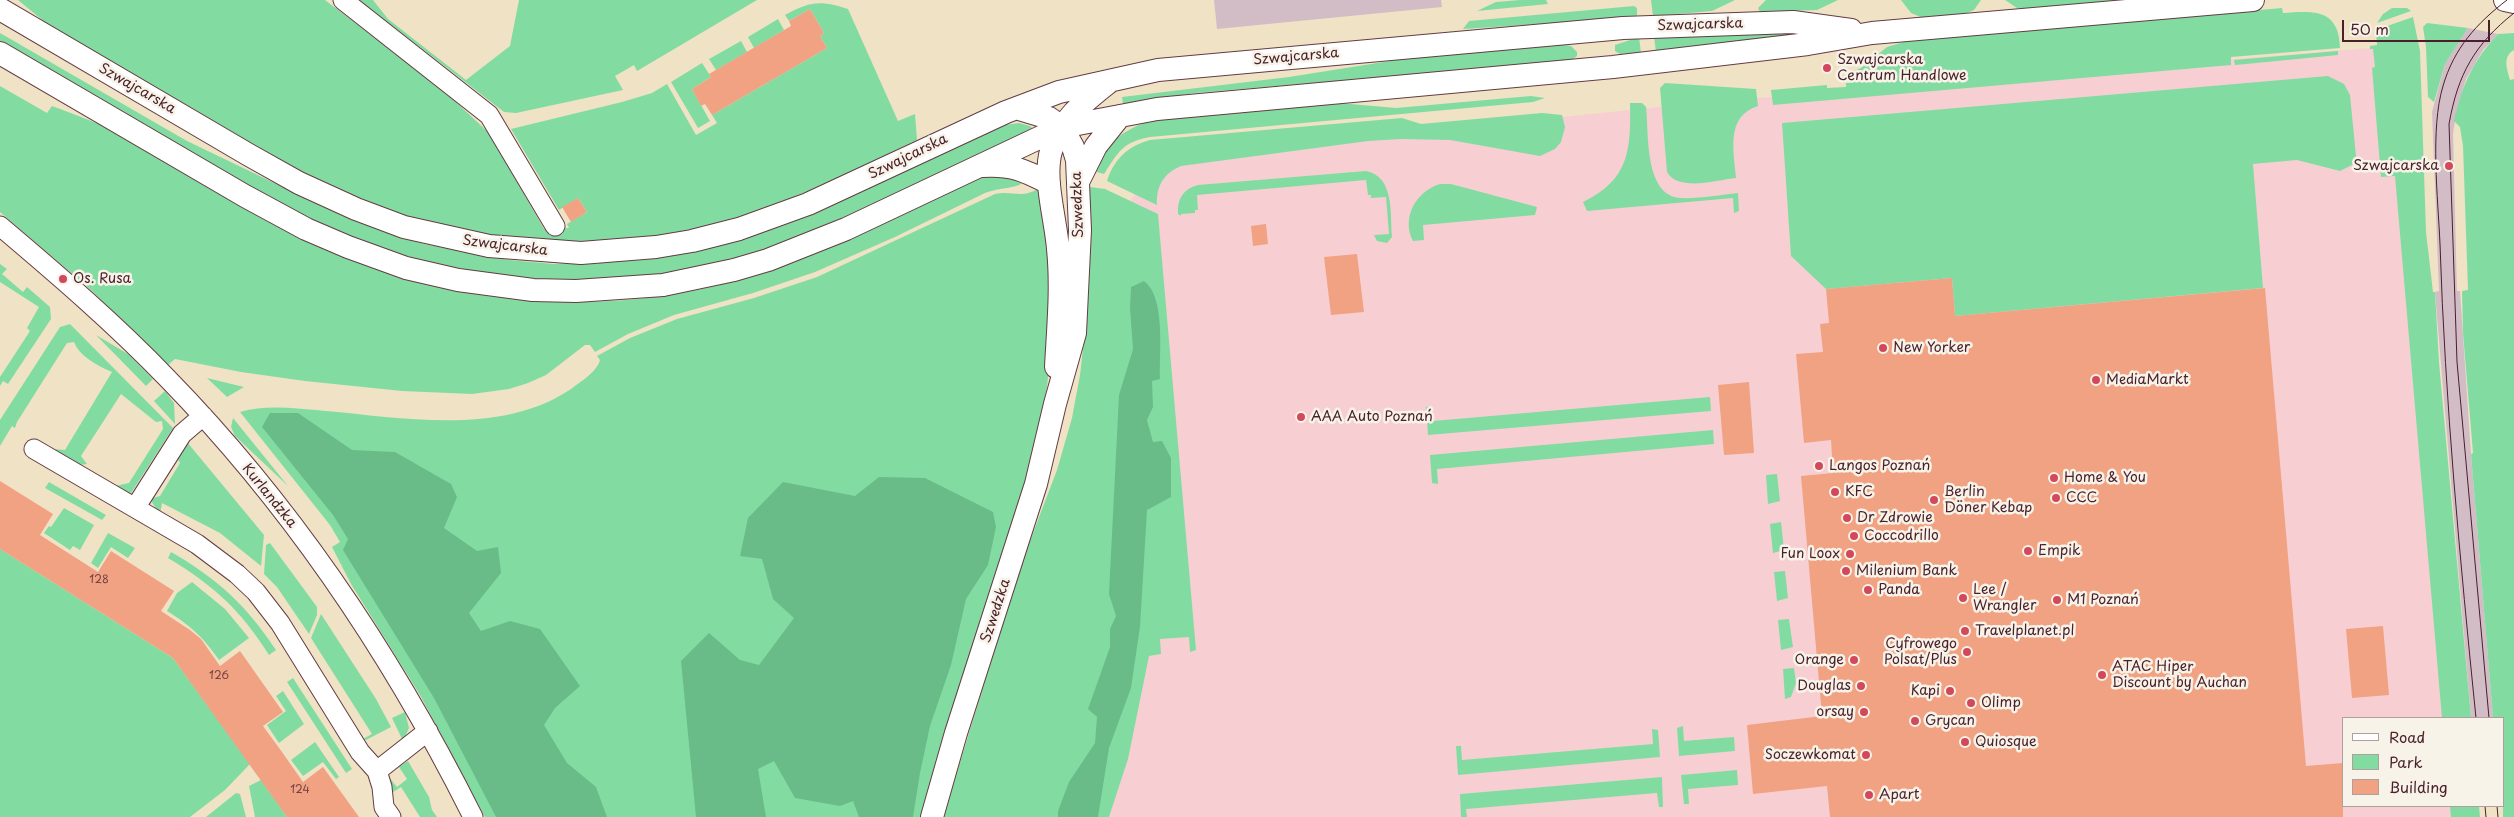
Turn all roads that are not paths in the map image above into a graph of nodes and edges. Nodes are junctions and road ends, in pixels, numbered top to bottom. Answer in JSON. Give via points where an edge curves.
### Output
{"nodes":[{"id":1,"x":343,"y":0,"type":"edge"},
{"id":2,"x":2253,"y":0,"type":"edge"},
{"id":3,"x":2505,"y":0,"type":"edge"},
{"id":4,"x":2514,"y":2,"type":"edge"},
{"id":5,"x":0,"y":9,"type":"edge"},
{"id":6,"x":1872,"y":33,"type":"junction"},
{"id":7,"x":0,"y":53,"type":"edge"},
{"id":8,"x":1113,"y":79,"type":"junction"},
{"id":9,"x":1019,"y":109,"type":"junction"},
{"id":10,"x":1120,"y":116,"type":"junction"},
{"id":11,"x":1062,"y":127,"type":"junction"},
{"id":12,"x":976,"y":166,"type":"junction"},
{"id":13,"x":1079,"y":182,"type":"junction"},
{"id":14,"x":1049,"y":183,"type":"junction"},
{"id":15,"x":0,"y":226,"type":"edge"},
{"id":16,"x":555,"y":226,"type":"dead end"},
{"id":17,"x":1055,"y":404,"type":"junction"},
{"id":18,"x":202,"y":416,"type":"junction"},
{"id":19,"x":34,"y":449,"type":"dead end"},
{"id":20,"x":134,"y":508,"type":"junction"},
{"id":21,"x":428,"y":731,"type":"junction"},
{"id":22,"x":377,"y":771,"type":"junction"},
{"id":23,"x":391,"y":817,"type":"edge"},
{"id":24,"x":473,"y":817,"type":"edge"},
{"id":25,"x":932,"y":817,"type":"edge"}],
"edges":[{"from":1,"to":16,"type":"street","via":[[489,115]]},
{"from":2,"to":6,"type":"street","name":"Szwajcarska"},
{"from":3,"to":4,"type":"street"},
{"from":5,"to":9,"type":"street","name":"Szwajcarska","via":[[249,155],[324,195],[388,222],[432,235],[533,251],[581,253],[640,249],[739,229],[808,204],[971,126]]},
{"from":6,"to":8,"type":"street","name":"Szwajcarska","via":[[1794,22],[1631,27],[1194,66]]},
{"from":6,"to":10,"type":"street","name":"Szwajcarska","via":[[1808,44],[1622,66],[1204,103]]},
{"from":7,"to":12,"type":"street","name":"Szwajcarska","via":[[245,196],[322,236],[415,270],[508,287],[618,290],[663,285],[734,270],[846,229]]},
{"from":8,"to":9,"type":"street","name":"Szwajcarska","via":[[1058,92]]},
{"from":8,"to":11,"type":"street","name":"Szwedzka","via":[[1078,107]]},
{"from":9,"to":11,"type":"street","via":[[1049,118]]},
{"from":10,"to":11,"type":"street","name":"Szwajcarska"},
{"from":10,"to":13,"type":"street","via":[[1096,146]]},
{"from":11,"to":12,"type":"street","name":"Szwajcarska"},
{"from":11,"to":13,"type":"street","name":"Szwedzka","via":[[1075,154]]},
{"from":11,"to":14,"type":"street","name":"Szwedzka","via":[[1051,152]]},
{"from":12,"to":14,"type":"street","name":"Szwedzka","via":[[1001,164],[1021,168]]},
{"from":13,"to":17,"type":"street","name":"Szwedzka","via":[[1079,280],[1075,333]]},
{"from":14,"to":17,"type":"street","name":"Szwedzka","via":[[1058,250],[1060,298]]},
{"from":15,"to":18,"type":"street","name":"Kurlandzka","via":[[123,334]]},
{"from":17,"to":25,"type":"street","name":"Szwedzka","via":[[1036,484]]},
{"from":18,"to":20,"type":"street","via":[[182,434]]},
{"from":18,"to":21,"type":"street","name":"Kurlandzka","via":[[290,520],[332,577],[383,654]]},
{"from":19,"to":20,"type":"street"},
{"from":20,"to":22,"type":"street","via":[[197,544],[256,592],[280,623],[360,752]]},
{"from":21,"to":22,"type":"street"},
{"from":21,"to":24,"type":"street","name":"Kurlandzka"},
{"from":22,"to":23,"type":"street","via":[[384,807]]}]}
